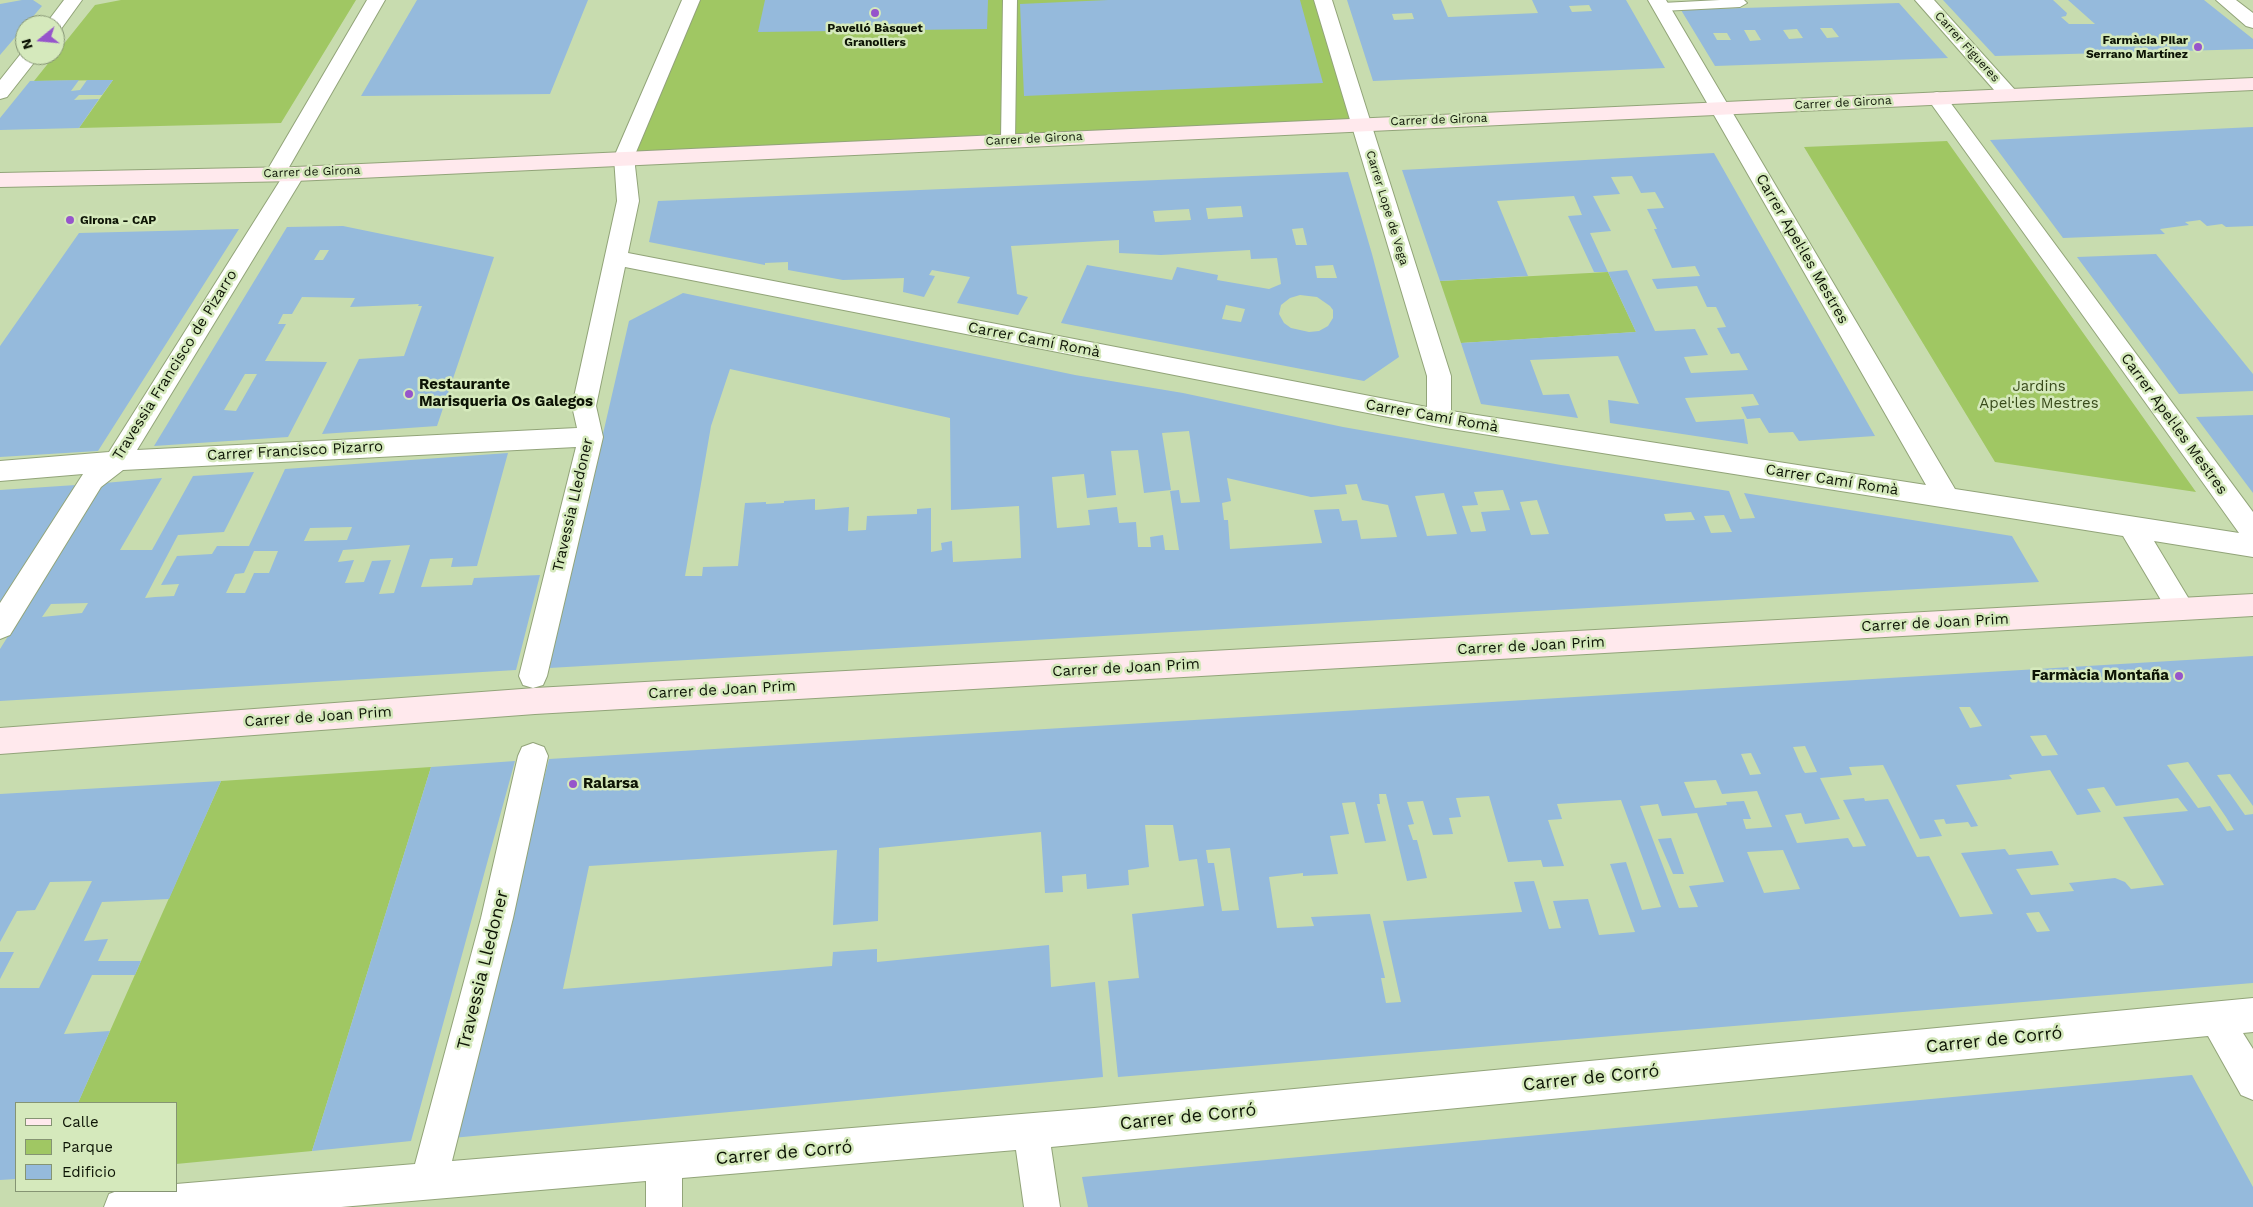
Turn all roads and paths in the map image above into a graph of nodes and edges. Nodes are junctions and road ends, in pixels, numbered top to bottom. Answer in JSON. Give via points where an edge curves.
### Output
{"nodes":[{"id":1,"x":73,"y":0,"type":"edge"},
{"id":2,"x":376,"y":0,"type":"edge"},
{"id":3,"x":691,"y":0,"type":"edge"},
{"id":4,"x":1010,"y":0,"type":"edge"},
{"id":5,"x":1323,"y":0,"type":"edge"},
{"id":6,"x":1924,"y":0,"type":"edge"},
{"id":7,"x":2225,"y":0,"type":"edge"},
{"id":8,"x":1660,"y":3,"type":"edge"},
{"id":9,"x":1740,"y":3,"type":"dead end"},
{"id":10,"x":62,"y":15,"type":"edge"},
{"id":11,"x":2253,"y":22,"type":"edge"},
{"id":12,"x":22,"y":65,"type":"edge"},
{"id":13,"x":2253,"y":84,"type":"edge"},
{"id":14,"x":0,"y":94,"type":"edge"},
{"id":15,"x":2009,"y":95,"type":"junction"},
{"id":16,"x":1936,"y":98,"type":"junction"},
{"id":17,"x":1721,"y":108,"type":"junction"},
{"id":18,"x":1362,"y":124,"type":"junction"},
{"id":19,"x":1008,"y":140,"type":"junction"},
{"id":20,"x":624,"y":157,"type":"junction"},
{"id":21,"x":285,"y":174,"type":"junction"},
{"id":22,"x":0,"y":180,"type":"edge"},
{"id":23,"x":615,"y":258,"type":"junction"},
{"id":24,"x":1438,"y":418,"type":"junction"},
{"id":25,"x":591,"y":437,"type":"junction"},
{"id":26,"x":117,"y":461,"type":"junction"},
{"id":27,"x":0,"y":471,"type":"edge"},
{"id":28,"x":1947,"y":498,"type":"junction"},
{"id":29,"x":2130,"y":526,"type":"junction"},
{"id":30,"x":2253,"y":532,"type":"edge"},
{"id":31,"x":2253,"y":546,"type":"edge"},
{"id":32,"x":2253,"y":605,"type":"edge"},
{"id":33,"x":2181,"y":609,"type":"junction"},
{"id":34,"x":0,"y":627,"type":"edge"},
{"id":35,"x":533,"y":676,"type":"dead end"},
{"id":36,"x":0,"y":741,"type":"edge"},
{"id":37,"x":532,"y":756,"type":"dead end"},
{"id":38,"x":2253,"y":1015,"type":"edge"},
{"id":39,"x":2216,"y":1018,"type":"junction"},
{"id":40,"x":2253,"y":1083,"type":"edge"},
{"id":41,"x":1031,"y":1132,"type":"junction"},
{"id":42,"x":664,"y":1163,"type":"junction"},
{"id":43,"x":428,"y":1183,"type":"junction"},
{"id":44,"x":122,"y":1207,"type":"edge"},
{"id":45,"x":664,"y":1207,"type":"edge"},
{"id":46,"x":1042,"y":1207,"type":"edge"}],
"edges":[{"from":1,"to":10,"type":"street"},
{"from":2,"to":21,"type":"street","name":"Travessia Francisco de Pizarro"},
{"from":3,"to":20,"type":"street"},
{"from":4,"to":19,"type":"lane"},
{"from":5,"to":18,"type":"street","name":"Carrer Lope de Vega"},
{"from":6,"to":15,"type":"street","name":"Carrer Figueres"},
{"from":7,"to":11,"type":"street"},
{"from":8,"to":9,"type":"lane"},
{"from":8,"to":17,"type":"street","name":"Carrer Apel·les Mestres"},
{"from":12,"to":14,"type":"street"},
{"from":13,"to":15,"type":"street","name":"Carrer de Girona"},
{"from":15,"to":16,"type":"street","name":"Carrer de Girona"},
{"from":16,"to":17,"type":"street","name":"Carrer de Girona"},
{"from":16,"to":30,"type":"street","name":"Carrer Apel·les Mestres"},
{"from":17,"to":18,"type":"street","name":"Carrer de Girona"},
{"from":17,"to":28,"type":"street","name":"Carrer Apel·les Mestres"},
{"from":18,"to":19,"type":"street","name":"Carrer de Girona"},
{"from":18,"to":24,"type":"street","name":"Carrer Lope de Vega","via":[[1439,376]]},
{"from":19,"to":20,"type":"street","name":"Carrer de Girona"},
{"from":20,"to":21,"type":"street","name":"Carrer de Girona"},
{"from":20,"to":23,"type":"street","name":"Travessia Lledoner","via":[[628,201]]},
{"from":21,"to":22,"type":"street","name":"Carrer de Girona"},
{"from":21,"to":26,"type":"street","name":"Travessia Francisco de Pizarro"},
{"from":23,"to":24,"type":"street","name":"Carrer Camí Romà"},
{"from":23,"to":25,"type":"street","name":"Travessia Lledoner","via":[[584,406]]},
{"from":24,"to":28,"type":"street","name":"Carrer Camí Romà"},
{"from":25,"to":26,"type":"street","name":"Carrer Francisco Pizarro"},
{"from":25,"to":35,"type":"street","name":"Travessia Lledoner"},
{"from":26,"to":27,"type":"street","name":"Carrer Francisco Pizarro"},
{"from":26,"to":34,"type":"street","name":"Travessia Francisco de Pizarro","via":[[92,480]]},
{"from":28,"to":29,"type":"street","name":"Carrer Camí Romà"},
{"from":29,"to":31,"type":"street","name":"Carrer Camí Romà"},
{"from":29,"to":33,"type":"street"},
{"from":32,"to":33,"type":"street","name":"Carrer de Joan Prim"},
{"from":33,"to":36,"type":"street","name":"Carrer de Joan Prim","via":[[535,701]]},
{"from":37,"to":43,"type":"street","name":"Travessia Lledoner","via":[[498,918]]},
{"from":38,"to":39,"type":"street","name":"Carrer de Corró"},
{"from":39,"to":40,"type":"street"},
{"from":39,"to":41,"type":"street","name":"Carrer de Corró"},
{"from":41,"to":42,"type":"street","name":"Carrer de Corró"},
{"from":41,"to":46,"type":"street"},
{"from":42,"to":43,"type":"street","name":"Carrer de Corró"},
{"from":42,"to":45,"type":"street"},
{"from":43,"to":44,"type":"street","name":"Carrer de Corró"}]}
